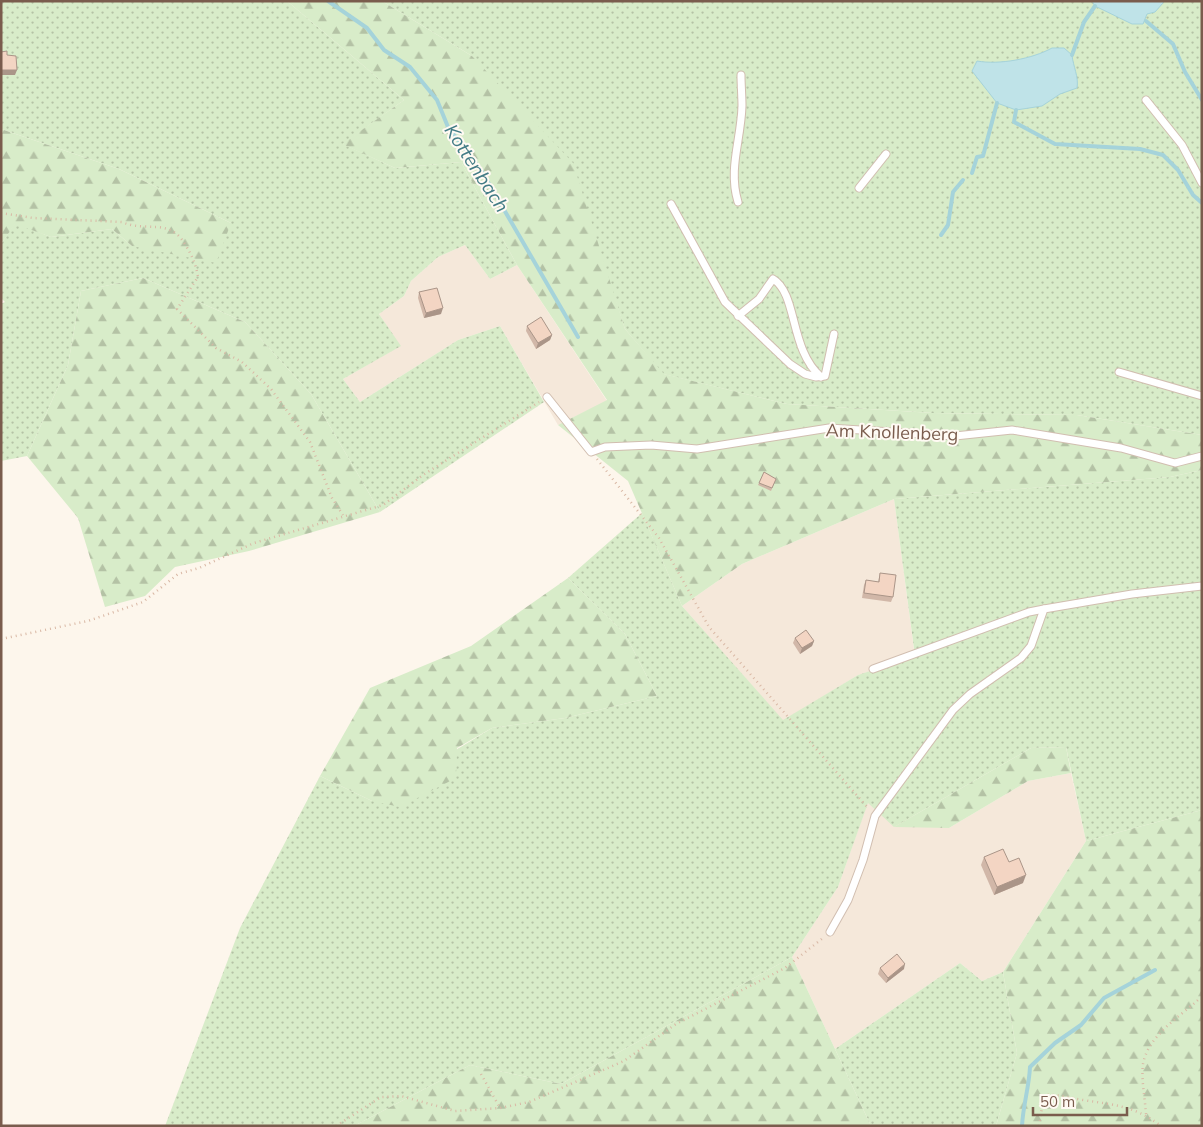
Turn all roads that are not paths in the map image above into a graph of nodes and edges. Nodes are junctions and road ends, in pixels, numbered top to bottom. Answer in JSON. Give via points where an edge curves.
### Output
{"nodes":[{"id":1,"x":741,"y":75,"type":"dead end"},
{"id":2,"x":1146,"y":100,"type":"dead end"},
{"id":3,"x":886,"y":154,"type":"dead end"},
{"id":4,"x":1202,"y":183,"type":"edge"},
{"id":5,"x":859,"y":188,"type":"dead end"},
{"id":6,"x":738,"y":202,"type":"dead end"},
{"id":7,"x":671,"y":204,"type":"dead end"},
{"id":8,"x":738,"y":316,"type":"junction"},
{"id":9,"x":834,"y":334,"type":"dead end"},
{"id":10,"x":1119,"y":372,"type":"dead end"},
{"id":11,"x":821,"y":377,"type":"junction"},
{"id":12,"x":1202,"y":396,"type":"edge"},
{"id":13,"x":546,"y":397,"type":"road end"},
{"id":14,"x":1202,"y":456,"type":"edge"},
{"id":15,"x":1202,"y":586,"type":"edge"},
{"id":16,"x":1044,"y":609,"type":"junction"},
{"id":17,"x":873,"y":668,"type":"dead end"},
{"id":18,"x":830,"y":932,"type":"road end"}],
"edges":[{"from":1,"to":6,"type":"lane","via":[[742,107],[733,163],[733,185]]},
{"from":2,"to":4,"type":"lane","via":[[1182,145]]},
{"from":3,"to":5,"type":"lane"},
{"from":7,"to":8,"type":"lane","via":[[709,276]]},
{"from":8,"to":11,"type":"lane","via":[[790,364],[805,374]]},
{"from":8,"to":11,"type":"lane","via":[[759,299],[773,279],[781,284],[788,295],[802,351]]},
{"from":9,"to":11,"type":"lane","via":[[828,368],[825,376]]},
{"from":10,"to":12,"type":"lane"},
{"from":13,"to":14,"type":"lane","name":"Am Knollenberg","via":[[591,452],[605,447],[651,445],[697,449],[829,428],[954,436],[1012,430],[1121,448],[1175,463]]},
{"from":15,"to":16,"type":"lane"},
{"from":16,"to":17,"type":"lane"},
{"from":16,"to":18,"type":"lane","via":[[1031,646],[1021,658],[975,690],[953,710],[875,816],[848,900]]}]}
